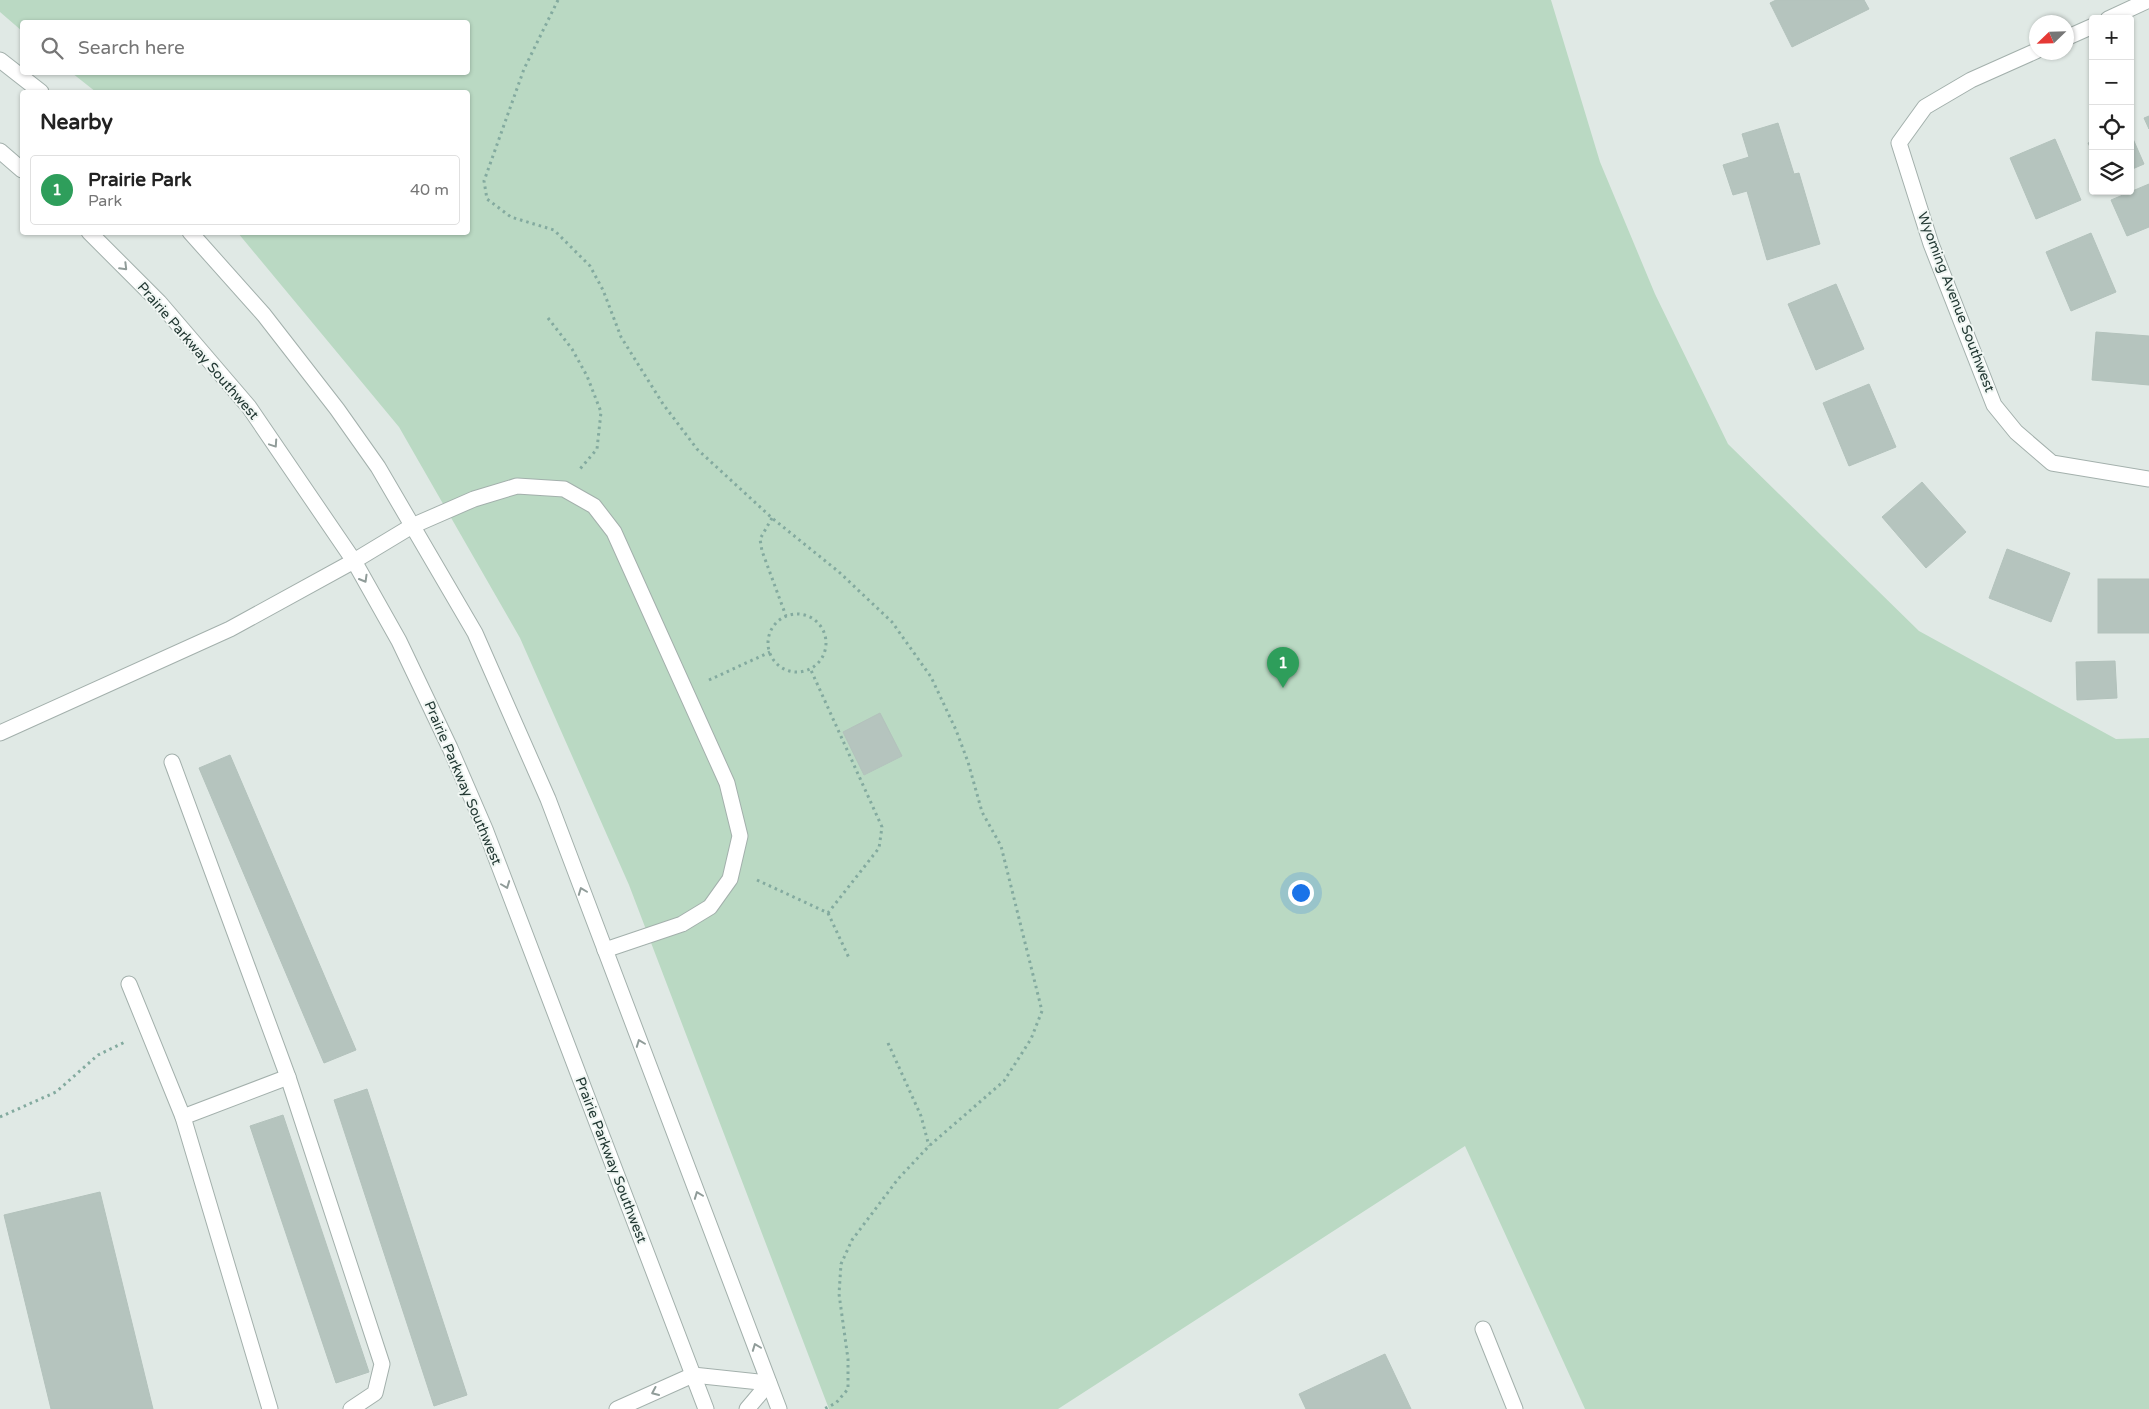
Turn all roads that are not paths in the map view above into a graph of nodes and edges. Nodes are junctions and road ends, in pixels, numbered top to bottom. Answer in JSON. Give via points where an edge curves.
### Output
{"nodes":[{"id":1,"x":2149,"y":0,"type":"edge"},
{"id":2,"x":2117,"y":15,"type":"edge"},
{"id":3,"x":2089,"y":28,"type":"edge"},
{"id":4,"x":2074,"y":34,"type":"edge"},
{"id":5,"x":2029,"y":54,"type":"edge"},
{"id":6,"x":0,"y":60,"type":"edge"},
{"id":7,"x":38,"y":90,"type":"edge"},
{"id":8,"x":0,"y":152,"type":"edge"},
{"id":9,"x":20,"y":168,"type":"edge"},
{"id":10,"x":92,"y":235,"type":"edge"},
{"id":11,"x":193,"y":235,"type":"edge"},
{"id":12,"x":2149,"y":478,"type":"edge"},
{"id":13,"x":412,"y":526,"type":"junction"},
{"id":14,"x":354,"y":562,"type":"junction"},
{"id":15,"x":0,"y":733,"type":"edge"},
{"id":16,"x":172,"y":762,"type":"dead end"},
{"id":17,"x":605,"y":950,"type":"junction"},
{"id":18,"x":129,"y":984,"type":"dead end"},
{"id":19,"x":288,"y":1077,"type":"junction"},
{"id":20,"x":183,"y":1118,"type":"junction"},
{"id":21,"x":1483,"y":1329,"type":"dead end"},
{"id":22,"x":693,"y":1375,"type":"junction"},
{"id":23,"x":769,"y":1383,"type":"junction"},
{"id":24,"x":270,"y":1409,"type":"edge"},
{"id":25,"x":351,"y":1409,"type":"edge"},
{"id":26,"x":617,"y":1409,"type":"edge"},
{"id":27,"x":706,"y":1409,"type":"edge"},
{"id":28,"x":747,"y":1409,"type":"edge"},
{"id":29,"x":779,"y":1409,"type":"edge"},
{"id":30,"x":1515,"y":1409,"type":"edge"}],
"edges":[{"from":1,"to":2,"type":"street"},
{"from":3,"to":4,"type":"street"},
{"from":5,"to":12,"type":"street","name":"Wyoming Avenue Southwest","via":[[1971,80],[1925,108],[1899,143],[1935,254],[1994,405],[2016,432],[2052,463]]},
{"from":6,"to":7,"type":"street"},
{"from":8,"to":9,"type":"street"},
{"from":10,"to":14,"type":"street","name":"Prairie Parkway Southwest","one_way":true,"via":[[159,302],[249,407]]},
{"from":11,"to":13,"type":"street","via":[[264,314],[337,409],[378,467]]},
{"from":13,"to":14,"type":"street"},
{"from":17,"to":13,"type":"street","one_way":true,"via":[[548,799],[475,633]]},
{"from":13,"to":17,"type":"street","via":[[474,499],[517,486],[564,489],[594,506],[614,532],[727,784],[740,836],[730,878],[710,907],[682,924]]},
{"from":14,"to":15,"type":"street","via":[[230,629]]},
{"from":14,"to":22,"type":"street","name":"Prairie Parkway Southwest","one_way":true,"via":[[399,641],[485,829]]},
{"from":16,"to":19,"type":"street"},
{"from":23,"to":17,"type":"street","one_way":true},
{"from":18,"to":20,"type":"street"},
{"from":19,"to":20,"type":"street"},
{"from":19,"to":25,"type":"street","via":[[382,1364],[375,1393]]},
{"from":20,"to":24,"type":"street"},
{"from":21,"to":30,"type":"street"},
{"from":22,"to":23,"type":"street"},
{"from":22,"to":26,"type":"street","one_way":true},
{"from":22,"to":27,"type":"street","name":"Prairie Parkway Southwest"},
{"from":23,"to":28,"type":"street"},
{"from":23,"to":29,"type":"street"}]}
